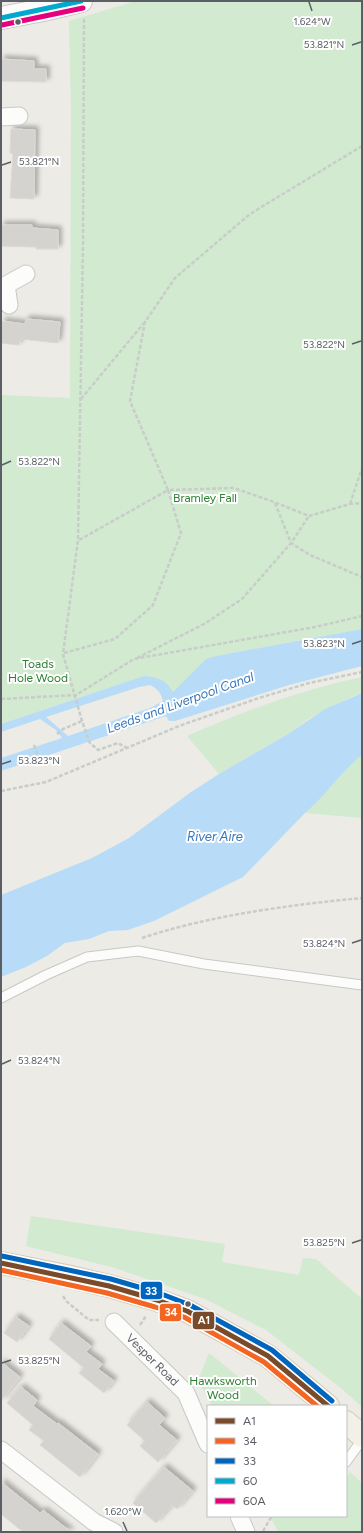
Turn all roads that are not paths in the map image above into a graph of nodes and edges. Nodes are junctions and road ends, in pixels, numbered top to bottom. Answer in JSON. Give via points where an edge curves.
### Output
{"nodes":[{"id":1,"x":82,"y":9,"type":"edge"},
{"id":2,"x":1,"y":18,"type":"edge"},
{"id":3,"x":19,"y":116,"type":"dead end"},
{"id":4,"x":1,"y":117,"type":"edge"},
{"id":5,"x":26,"y":274,"type":"dead end"},
{"id":6,"x":3,"y":284,"type":"edge"},
{"id":7,"x":9,"y":305,"type":"dead end"},
{"id":8,"x":362,"y":985,"type":"edge"},
{"id":9,"x":1,"y":998,"type":"edge"},
{"id":10,"x":1,"y":1263,"type":"edge"},
{"id":11,"x":114,"y":1322,"type":"road end"},
{"id":12,"x":327,"y":1405,"type":"edge"},
{"id":13,"x":347,"y":1423,"type":"edge"},
{"id":14,"x":362,"y":1436,"type":"edge"},
{"id":15,"x":362,"y":1440,"type":"edge"},
{"id":16,"x":207,"y":1442,"type":"edge"},
{"id":17,"x":1,"y":1450,"type":"edge"},
{"id":18,"x":347,"y":1461,"type":"edge"},
{"id":19,"x":239,"y":1517,"type":"edge"},
{"id":20,"x":114,"y":1532,"type":"edge"},
{"id":21,"x":246,"y":1532,"type":"edge"}],
"edges":[{"from":1,"to":2,"type":"main road","via":[[43,10]]},
{"from":3,"to":4,"type":"street"},
{"from":5,"to":6,"type":"street"},
{"from":6,"to":7,"type":"street"},
{"from":8,"to":9,"type":"lane","via":[[204,964],[138,951],[87,957]]},
{"from":10,"to":12,"type":"main road","via":[[48,1272],[157,1300],[187,1311],[268,1356]]},
{"from":11,"to":16,"type":"street","name":"Vesper Road","via":[[186,1393]]},
{"from":13,"to":14,"type":"main road"},
{"from":15,"to":18,"type":"lane"},
{"from":17,"to":20,"type":"street","via":[[94,1522]]},
{"from":19,"to":21,"type":"street"}]}
